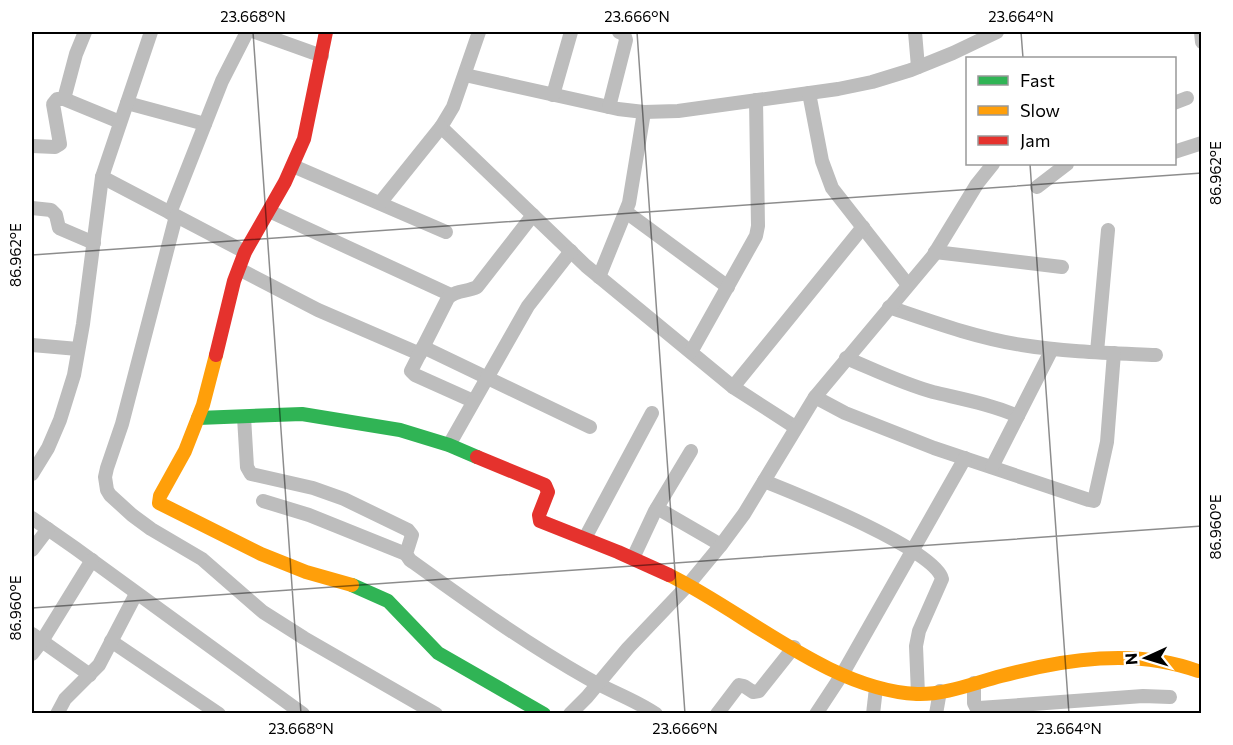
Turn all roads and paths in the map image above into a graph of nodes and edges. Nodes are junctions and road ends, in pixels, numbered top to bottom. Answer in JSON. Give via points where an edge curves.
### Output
{"nodes":[{"id":1,"x":85,"y":32,"type":"edge"},
{"id":2,"x":151,"y":32,"type":"edge"},
{"id":3,"x":247,"y":32,"type":"edge"},
{"id":4,"x":255,"y":32,"type":"edge"},
{"id":5,"x":326,"y":32,"type":"edge"},
{"id":6,"x":479,"y":32,"type":"edge"},
{"id":7,"x":571,"y":32,"type":"edge"},
{"id":8,"x":619,"y":32,"type":"edge"},
{"id":9,"x":915,"y":32,"type":"edge"},
{"id":10,"x":997,"y":32,"type":"edge"},
{"id":11,"x":1201,"y":32,"type":"edge"},
{"id":12,"x":1202,"y":42,"type":"edge"},
{"id":13,"x":322,"y":56,"type":"junction"},
{"id":14,"x":918,"y":67,"type":"junction"},
{"id":15,"x":465,"y":75,"type":"junction"},
{"id":16,"x":809,"y":93,"type":"junction"},
{"id":17,"x":553,"y":95,"type":"junction"},
{"id":18,"x":64,"y":99,"type":"junction"},
{"id":19,"x":756,"y":100,"type":"junction"},
{"id":20,"x":127,"y":103,"type":"junction"},
{"id":21,"x":609,"y":107,"type":"junction"},
{"id":22,"x":644,"y":112,"type":"junction"},
{"id":23,"x":120,"y":122,"type":"junction"},
{"id":24,"x":205,"y":124,"type":"junction"},
{"id":25,"x":441,"y":128,"type":"junction"},
{"id":26,"x":1202,"y":143,"type":"edge"},
{"id":27,"x":32,"y":146,"type":"edge"},
{"id":28,"x":1176,"y":151,"type":"edge"},
{"id":29,"x":992,"y":165,"type":"edge"},
{"id":30,"x":1066,"y":165,"type":"edge"},
{"id":31,"x":293,"y":166,"type":"junction"},
{"id":32,"x":102,"y":177,"type":"junction"},
{"id":33,"x":1037,"y":187,"type":"dead end"},
{"id":34,"x":380,"y":203,"type":"junction"},
{"id":35,"x":32,"y":208,"type":"edge"},
{"id":36,"x":269,"y":211,"type":"junction"},
{"id":37,"x":626,"y":212,"type":"junction"},
{"id":38,"x":173,"y":214,"type":"junction"},
{"id":39,"x":533,"y":215,"type":"junction"},
{"id":40,"x":863,"y":227,"type":"junction"},
{"id":41,"x":1108,"y":230,"type":"dead end"},
{"id":42,"x":446,"y":232,"type":"dead end"},
{"id":43,"x":94,"y":243,"type":"junction"},
{"id":44,"x":571,"y":251,"type":"junction"},
{"id":45,"x":245,"y":252,"type":"junction"},
{"id":46,"x":935,"y":252,"type":"junction"},
{"id":47,"x":1062,"y":267,"type":"dead end"},
{"id":48,"x":238,"y":270,"type":"junction"},
{"id":49,"x":599,"y":277,"type":"junction"},
{"id":50,"x":908,"y":285,"type":"junction"},
{"id":51,"x":728,"y":287,"type":"junction"},
{"id":52,"x":451,"y":295,"type":"junction"},
{"id":53,"x":889,"y":307,"type":"junction"},
{"id":54,"x":32,"y":345,"type":"edge"},
{"id":55,"x":78,"y":349,"type":"junction"},
{"id":56,"x":1052,"y":349,"type":"junction"},
{"id":57,"x":421,"y":351,"type":"junction"},
{"id":58,"x":691,"y":352,"type":"junction"},
{"id":59,"x":1096,"y":352,"type":"junction"},
{"id":60,"x":1113,"y":353,"type":"junction"},
{"id":61,"x":1156,"y":355,"type":"dead end"},
{"id":62,"x":846,"y":358,"type":"junction"},
{"id":63,"x":487,"y":376,"type":"junction"},
{"id":64,"x":733,"y":387,"type":"junction"},
{"id":65,"x":815,"y":397,"type":"junction"},
{"id":66,"x":473,"y":400,"type":"junction"},
{"id":67,"x":652,"y":413,"type":"dead end"},
{"id":68,"x":1018,"y":416,"type":"junction"},
{"id":69,"x":244,"y":417,"type":"junction"},
{"id":70,"x":198,"y":418,"type":"junction"},
{"id":71,"x":795,"y":427,"type":"junction"},
{"id":72,"x":590,"y":428,"type":"dead end"},
{"id":73,"x":449,"y":445,"type":"junction"},
{"id":74,"x":691,"y":451,"type":"dead end"},
{"id":75,"x":965,"y":458,"type":"junction"},
{"id":76,"x":992,"y":467,"type":"junction"},
{"id":77,"x":32,"y":474,"type":"edge"},
{"id":78,"x":764,"y":480,"type":"junction"},
{"id":79,"x":263,"y":501,"type":"dead end"},
{"id":80,"x":657,"y":508,"type":"junction"},
{"id":81,"x":32,"y":518,"type":"edge"},
{"id":82,"x":48,"y":529,"type":"junction"},
{"id":83,"x":585,"y":538,"type":"junction"},
{"id":84,"x":721,"y":545,"type":"junction"},
{"id":85,"x":32,"y":550,"type":"edge"},
{"id":86,"x":912,"y":551,"type":"junction"},
{"id":87,"x":406,"y":554,"type":"junction"},
{"id":88,"x":633,"y":558,"type":"junction"},
{"id":89,"x":92,"y":560,"type":"junction"},
{"id":90,"x":688,"y":585,"type":"junction"},
{"id":91,"x":136,"y":594,"type":"junction"},
{"id":92,"x":37,"y":637,"type":"edge"},
{"id":93,"x":111,"y":641,"type":"junction"},
{"id":94,"x":794,"y":647,"type":"junction"},
{"id":95,"x":32,"y":654,"type":"edge"},
{"id":96,"x":1198,"y":671,"type":"dead end"},
{"id":97,"x":843,"y":673,"type":"junction"},
{"id":98,"x":90,"y":675,"type":"junction"},
{"id":99,"x":974,"y":683,"type":"junction"},
{"id":100,"x":599,"y":684,"type":"junction"},
{"id":101,"x":876,"y":688,"type":"junction"},
{"id":102,"x":940,"y":691,"type":"junction"},
{"id":103,"x":918,"y":694,"type":"junction"},
{"id":104,"x":1170,"y":697,"type":"dead end"},
{"id":105,"x":57,"y":714,"type":"edge"},
{"id":106,"x":219,"y":714,"type":"edge"},
{"id":107,"x":303,"y":714,"type":"edge"},
{"id":108,"x":436,"y":714,"type":"edge"},
{"id":109,"x":544,"y":714,"type":"edge"},
{"id":110,"x":570,"y":714,"type":"edge"},
{"id":111,"x":656,"y":714,"type":"edge"},
{"id":112,"x":717,"y":714,"type":"edge"},
{"id":113,"x":816,"y":714,"type":"edge"},
{"id":114,"x":873,"y":714,"type":"edge"},
{"id":115,"x":936,"y":714,"type":"edge"}],
"edges":[{"from":1,"to":18,"type":"street"},
{"from":2,"to":20,"type":"street"},
{"from":3,"to":24,"type":"street"},
{"from":4,"to":13,"type":"street"},
{"from":5,"to":13,"type":"street"},
{"from":6,"to":15,"type":"street"},
{"from":7,"to":17,"type":"street"},
{"from":8,"to":21,"type":"street","via":[[626,40]]},
{"from":9,"to":14,"type":"street"},
{"from":10,"to":14,"type":"street"},
{"from":11,"to":12,"type":"street"},
{"from":13,"to":31,"type":"street","via":[[304,139]]},
{"from":14,"to":16,"type":"street","via":[[872,82]]},
{"from":15,"to":17,"type":"street"},
{"from":15,"to":25,"type":"street"},
{"from":16,"to":19,"type":"street"},
{"from":16,"to":40,"type":"street","via":[[826,175]]},
{"from":17,"to":21,"type":"street"},
{"from":18,"to":23,"type":"street"},
{"from":18,"to":27,"type":"street","via":[[57,99],[54,104],[60,144]]},
{"from":19,"to":22,"type":"street"},
{"from":19,"to":51,"type":"street","via":[[758,226]]},
{"from":20,"to":23,"type":"street"},
{"from":20,"to":24,"type":"street"},
{"from":21,"to":22,"type":"street"},
{"from":22,"to":37,"type":"street"},
{"from":23,"to":32,"type":"street"},
{"from":24,"to":38,"type":"street"},
{"from":25,"to":34,"type":"street"},
{"from":25,"to":39,"type":"street"},
{"from":26,"to":28,"type":"street"},
{"from":29,"to":46,"type":"street","via":[[976,184]]},
{"from":30,"to":33,"type":"street"},
{"from":31,"to":34,"type":"street"},
{"from":31,"to":36,"type":"street"},
{"from":32,"to":38,"type":"street"},
{"from":32,"to":43,"type":"street"},
{"from":34,"to":42,"type":"street"},
{"from":35,"to":43,"type":"street","via":[[51,210],[59,228]]},
{"from":36,"to":45,"type":"street"},
{"from":36,"to":52,"type":"street"},
{"from":37,"to":49,"type":"street"},
{"from":37,"to":51,"type":"street"},
{"from":38,"to":45,"type":"street"},
{"from":38,"to":108,"type":"street","via":[[122,424],[107,468],[107,490],[132,515],[202,559],[263,612]]},
{"from":39,"to":44,"type":"street"},
{"from":39,"to":52,"type":"street","via":[[477,287]]},
{"from":40,"to":50,"type":"street"},
{"from":40,"to":64,"type":"street"},
{"from":41,"to":59,"type":"street"},
{"from":43,"to":55,"type":"street"},
{"from":44,"to":49,"type":"street"},
{"from":44,"to":63,"type":"street","via":[[528,306]]},
{"from":45,"to":48,"type":"street"},
{"from":46,"to":47,"type":"street"},
{"from":46,"to":50,"type":"street"},
{"from":48,"to":57,"type":"street","via":[[318,310]]},
{"from":48,"to":70,"type":"street"},
{"from":49,"to":58,"type":"street"},
{"from":50,"to":53,"type":"street"},
{"from":51,"to":58,"type":"street"},
{"from":52,"to":57,"type":"street"},
{"from":53,"to":56,"type":"street","via":[[984,337]]},
{"from":53,"to":62,"type":"street"},
{"from":54,"to":55,"type":"street"},
{"from":55,"to":77,"type":"street","via":[[60,420]]},
{"from":56,"to":59,"type":"street"},
{"from":56,"to":68,"type":"street"},
{"from":57,"to":63,"type":"street"},
{"from":57,"to":66,"type":"street","via":[[411,371],[414,375]]},
{"from":58,"to":64,"type":"street"},
{"from":59,"to":60,"type":"street"},
{"from":60,"to":61,"type":"street"},
{"from":60,"to":76,"type":"street","via":[[1107,442],[1095,501]]},
{"from":62,"to":65,"type":"street"},
{"from":62,"to":68,"type":"street","via":[[932,392],[986,403]]},
{"from":63,"to":66,"type":"street"},
{"from":63,"to":72,"type":"street"},
{"from":64,"to":71,"type":"street"},
{"from":65,"to":71,"type":"street"},
{"from":65,"to":75,"type":"street","via":[[845,413]]},
{"from":66,"to":73,"type":"street"},
{"from":67,"to":83,"type":"street"},
{"from":68,"to":76,"type":"street"},
{"from":69,"to":70,"type":"street"},
{"from":69,"to":73,"type":"street","via":[[302,414],[400,430]]},
{"from":69,"to":87,"type":"street","via":[[248,471],[344,499],[408,530],[412,536]]},
{"from":70,"to":109,"type":"street","via":[[160,496],[162,506],[238,545],[378,596],[392,604],[438,653]]},
{"from":71,"to":78,"type":"street"},
{"from":73,"to":83,"type":"street","via":[[545,485],[548,492],[540,521]]},
{"from":74,"to":80,"type":"street"},
{"from":75,"to":76,"type":"street"},
{"from":75,"to":86,"type":"street"},
{"from":78,"to":84,"type":"street"},
{"from":78,"to":86,"type":"street","via":[[842,513]]},
{"from":79,"to":87,"type":"street"},
{"from":80,"to":84,"type":"street"},
{"from":80,"to":88,"type":"street"},
{"from":81,"to":82,"type":"street"},
{"from":82,"to":85,"type":"street"},
{"from":82,"to":89,"type":"street"},
{"from":83,"to":88,"type":"street"},
{"from":84,"to":90,"type":"street"},
{"from":86,"to":97,"type":"street"},
{"from":86,"to":103,"type":"street","via":[[939,571],[942,579],[919,631]]},
{"from":87,"to":100,"type":"street","via":[[483,612]]},
{"from":88,"to":90,"type":"street"},
{"from":89,"to":91,"type":"street"},
{"from":89,"to":92,"type":"street"},
{"from":90,"to":94,"type":"street"},
{"from":90,"to":100,"type":"street"},
{"from":91,"to":93,"type":"street"},
{"from":91,"to":107,"type":"street"},
{"from":92,"to":95,"type":"street"},
{"from":92,"to":98,"type":"street"},
{"from":93,"to":98,"type":"street"},
{"from":93,"to":106,"type":"street"},
{"from":94,"to":97,"type":"street"},
{"from":94,"to":112,"type":"street","via":[[759,691],[739,685]]},
{"from":96,"to":99,"type":"street","via":[[1162,662],[1108,658],[1025,669]]},
{"from":97,"to":101,"type":"street"},
{"from":97,"to":113,"type":"street"},
{"from":98,"to":105,"type":"street","via":[[65,699]]},
{"from":99,"to":102,"type":"street"},
{"from":99,"to":104,"type":"street","via":[[974,703],[979,708]]},
{"from":100,"to":110,"type":"street"},
{"from":100,"to":111,"type":"street"},
{"from":101,"to":103,"type":"street"},
{"from":101,"to":114,"type":"street"},
{"from":102,"to":103,"type":"street"},
{"from":102,"to":115,"type":"street"}]}
